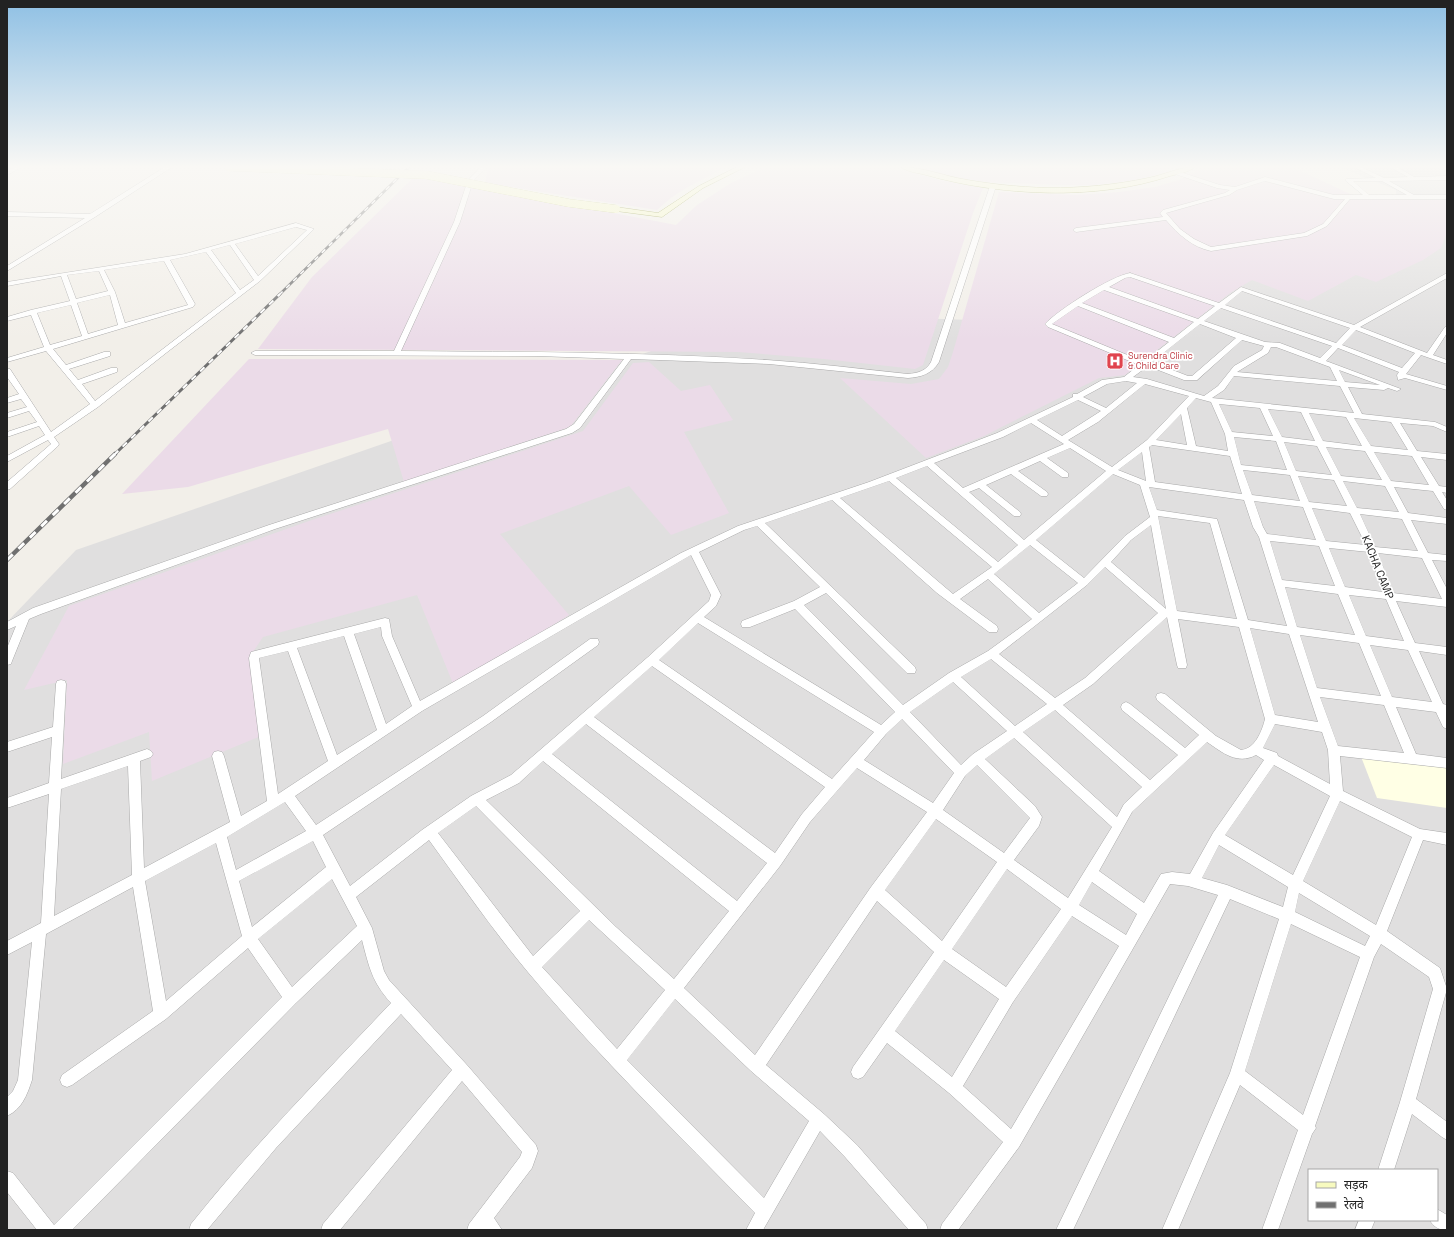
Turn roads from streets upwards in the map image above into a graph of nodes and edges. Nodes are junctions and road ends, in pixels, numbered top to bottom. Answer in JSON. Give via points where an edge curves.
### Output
{"nodes":[{"id":1,"x":79,"y":225,"type":"edge"},
{"id":2,"x":455,"y":225,"type":"edge"},
{"id":3,"x":979,"y":225,"type":"edge"},
{"id":4,"x":1116,"y":225,"type":"edge"},
{"id":5,"x":1175,"y":225,"type":"edge"},
{"id":6,"x":1324,"y":225,"type":"edge"},
{"id":7,"x":1076,"y":230,"type":"dead end"},
{"id":8,"x":231,"y":243,"type":"junction"},
{"id":9,"x":208,"y":250,"type":"junction"},
{"id":10,"x":166,"y":259,"type":"junction"},
{"id":11,"x":7,"y":264,"type":"edge"},
{"id":12,"x":14,"y":264,"type":"junction"},
{"id":13,"x":7,"y":269,"type":"edge"},
{"id":14,"x":101,"y":269,"type":"junction"},
{"id":15,"x":63,"y":274,"type":"junction"},
{"id":16,"x":1447,"y":275,"type":"edge"},
{"id":17,"x":258,"y":280,"type":"junction"},
{"id":18,"x":1438,"y":281,"type":"junction"},
{"id":19,"x":1447,"y":284,"type":"edge"},
{"id":20,"x":7,"y":285,"type":"edge"},
{"id":21,"x":1103,"y":287,"type":"junction"},
{"id":22,"x":112,"y":292,"type":"junction"},
{"id":23,"x":240,"y":293,"type":"junction"},
{"id":24,"x":72,"y":301,"type":"junction"},
{"id":25,"x":1077,"y":303,"type":"junction"},
{"id":26,"x":1219,"y":305,"type":"junction"},
{"id":27,"x":33,"y":311,"type":"junction"},
{"id":28,"x":7,"y":319,"type":"edge"},
{"id":29,"x":1198,"y":321,"type":"junction"},
{"id":30,"x":122,"y":326,"type":"junction"},
{"id":31,"x":1355,"y":327,"type":"junction"},
{"id":32,"x":1447,"y":328,"type":"edge"},
{"id":33,"x":86,"y":337,"type":"junction"},
{"id":34,"x":1241,"y":337,"type":"junction"},
{"id":35,"x":1174,"y":341,"type":"junction"},
{"id":36,"x":1268,"y":345,"type":"junction"},
{"id":37,"x":1336,"y":346,"type":"junction"},
{"id":38,"x":48,"y":348,"type":"junction"},
{"id":39,"x":1420,"y":352,"type":"junction"},
{"id":40,"x":255,"y":353,"type":"dead end"},
{"id":41,"x":397,"y":353,"type":"junction"},
{"id":42,"x":107,"y":354,"type":"dead end"},
{"id":43,"x":1429,"y":356,"type":"junction"},
{"id":44,"x":629,"y":357,"type":"junction"},
{"id":45,"x":7,"y":360,"type":"edge"},
{"id":46,"x":1321,"y":362,"type":"junction"},
{"id":47,"x":1447,"y":362,"type":"edge"},
{"id":48,"x":1144,"y":363,"type":"junction"},
{"id":49,"x":1333,"y":366,"type":"junction"},
{"id":50,"x":64,"y":368,"type":"junction"},
{"id":51,"x":114,"y":370,"type":"dead end"},
{"id":52,"x":7,"y":371,"type":"edge"},
{"id":53,"x":1402,"y":373,"type":"junction"},
{"id":54,"x":1231,"y":374,"type":"junction"},
{"id":55,"x":1126,"y":379,"type":"junction"},
{"id":56,"x":10,"y":380,"type":"edge"},
{"id":57,"x":1144,"y":381,"type":"junction"},
{"id":58,"x":77,"y":383,"type":"junction"},
{"id":59,"x":1342,"y":384,"type":"junction"},
{"id":60,"x":1447,"y":388,"type":"edge"},
{"id":61,"x":1398,"y":389,"type":"junction"},
{"id":62,"x":24,"y":395,"type":"junction"},
{"id":63,"x":1076,"y":396,"type":"junction"},
{"id":64,"x":1194,"y":396,"type":"junction"},
{"id":65,"x":1210,"y":400,"type":"junction"},
{"id":66,"x":7,"y":401,"type":"edge"},
{"id":67,"x":95,"y":404,"type":"junction"},
{"id":68,"x":1183,"y":407,"type":"junction"},
{"id":69,"x":32,"y":408,"type":"junction"},
{"id":70,"x":1264,"y":408,"type":"junction"},
{"id":71,"x":1106,"y":411,"type":"junction"},
{"id":72,"x":1304,"y":412,"type":"junction"},
{"id":73,"x":7,"y":416,"type":"edge"},
{"id":74,"x":1349,"y":416,"type":"junction"},
{"id":75,"x":1360,"y":417,"type":"junction"},
{"id":76,"x":1031,"y":420,"type":"junction"},
{"id":77,"x":1394,"y":420,"type":"junction"},
{"id":78,"x":40,"y":423,"type":"junction"},
{"id":79,"x":1447,"y":430,"type":"edge"},
{"id":80,"x":1229,"y":434,"type":"junction"},
{"id":81,"x":7,"y":435,"type":"edge"},
{"id":82,"x":49,"y":437,"type":"junction"},
{"id":83,"x":1062,"y":440,"type":"junction"},
{"id":84,"x":1279,"y":440,"type":"junction"},
{"id":85,"x":1148,"y":444,"type":"junction"},
{"id":86,"x":1321,"y":444,"type":"junction"},
{"id":87,"x":1070,"y":446,"type":"junction"},
{"id":88,"x":1192,"y":448,"type":"junction"},
{"id":89,"x":1369,"y":448,"type":"junction"},
{"id":90,"x":1233,"y":454,"type":"junction"},
{"id":91,"x":1416,"y":454,"type":"junction"},
{"id":92,"x":1447,"y":457,"type":"edge"},
{"id":93,"x":7,"y":459,"type":"edge"},
{"id":94,"x":1042,"y":459,"type":"junction"},
{"id":95,"x":929,"y":463,"type":"junction"},
{"id":96,"x":1238,"y":467,"type":"junction"},
{"id":97,"x":1013,"y":471,"type":"junction"},
{"id":98,"x":1112,"y":471,"type":"junction"},
{"id":99,"x":1293,"y":473,"type":"junction"},
{"id":100,"x":1065,"y":475,"type":"dead end"},
{"id":101,"x":890,"y":477,"type":"junction"},
{"id":102,"x":1338,"y":478,"type":"junction"},
{"id":103,"x":1388,"y":482,"type":"junction"},
{"id":104,"x":980,"y":484,"type":"junction"},
{"id":105,"x":1147,"y":484,"type":"junction"},
{"id":106,"x":7,"y":487,"type":"edge"},
{"id":107,"x":1437,"y":489,"type":"junction"},
{"id":108,"x":1447,"y":490,"type":"edge"},
{"id":109,"x":962,"y":492,"type":"junction"},
{"id":110,"x":1044,"y":494,"type":"dead end"},
{"id":111,"x":834,"y":497,"type":"junction"},
{"id":112,"x":1249,"y":498,"type":"junction"},
{"id":113,"x":1306,"y":505,"type":"junction"},
{"id":114,"x":1447,"y":507,"type":"edge"},
{"id":115,"x":1354,"y":511,"type":"junction"},
{"id":116,"x":1017,"y":514,"type":"dead end"},
{"id":117,"x":1153,"y":516,"type":"junction"},
{"id":118,"x":1405,"y":517,"type":"junction"},
{"id":119,"x":1447,"y":521,"type":"edge"},
{"id":120,"x":759,"y":522,"type":"junction"},
{"id":121,"x":1264,"y":537,"type":"junction"},
{"id":122,"x":1027,"y":542,"type":"junction"},
{"id":123,"x":1322,"y":543,"type":"junction"},
{"id":124,"x":1372,"y":549,"type":"junction"},
{"id":125,"x":694,"y":551,"type":"junction"},
{"id":126,"x":1424,"y":556,"type":"junction"},
{"id":127,"x":1447,"y":558,"type":"edge"},
{"id":128,"x":1106,"y":563,"type":"junction"},
{"id":129,"x":998,"y":567,"type":"junction"},
{"id":130,"x":988,"y":574,"type":"junction"},
{"id":131,"x":1084,"y":583,"type":"junction"},
{"id":132,"x":1279,"y":583,"type":"junction"},
{"id":133,"x":826,"y":588,"type":"junction"},
{"id":134,"x":1342,"y":590,"type":"junction"},
{"id":135,"x":1389,"y":596,"type":"junction"},
{"id":136,"x":953,"y":599,"type":"junction"},
{"id":137,"x":1447,"y":599,"type":"edge"},
{"id":138,"x":1447,"y":603,"type":"edge"},
{"id":139,"x":797,"y":604,"type":"junction"},
{"id":140,"x":1169,"y":613,"type":"junction"},
{"id":141,"x":25,"y":617,"type":"junction"},
{"id":142,"x":698,"y":618,"type":"junction"},
{"id":143,"x":1039,"y":619,"type":"junction"},
{"id":144,"x":746,"y":624,"type":"dead end"},
{"id":145,"x":1245,"y":625,"type":"junction"},
{"id":146,"x":7,"y":626,"type":"edge"},
{"id":147,"x":993,"y":629,"type":"dead end"},
{"id":148,"x":1294,"y":630,"type":"junction"},
{"id":149,"x":348,"y":632,"type":"junction"},
{"id":150,"x":1363,"y":640,"type":"junction"},
{"id":151,"x":594,"y":642,"type":"dead end"},
{"id":152,"x":291,"y":645,"type":"junction"},
{"id":153,"x":1413,"y":648,"type":"junction"},
{"id":154,"x":1447,"y":651,"type":"edge"},
{"id":155,"x":992,"y":654,"type":"junction"},
{"id":156,"x":652,"y":660,"type":"junction"},
{"id":157,"x":7,"y":661,"type":"edge"},
{"id":158,"x":1182,"y":665,"type":"dead end"},
{"id":159,"x":911,"y":670,"type":"dead end"},
{"id":160,"x":952,"y":676,"type":"junction"},
{"id":161,"x":61,"y":684,"type":"dead end"},
{"id":162,"x":1313,"y":692,"type":"junction"},
{"id":163,"x":1161,"y":697,"type":"dead end"},
{"id":164,"x":1388,"y":700,"type":"junction"},
{"id":165,"x":1056,"y":705,"type":"junction"},
{"id":166,"x":1126,"y":707,"type":"dead end"},
{"id":167,"x":418,"y":708,"type":"junction"},
{"id":168,"x":1443,"y":708,"type":"edge"},
{"id":169,"x":902,"y":712,"type":"junction"},
{"id":170,"x":585,"y":717,"type":"junction"},
{"id":171,"x":1271,"y":719,"type":"junction"},
{"id":172,"x":1447,"y":724,"type":"edge"},
{"id":173,"x":1326,"y":728,"type":"junction"},
{"id":174,"x":58,"y":730,"type":"junction"},
{"id":175,"x":882,"y":731,"type":"junction"},
{"id":176,"x":383,"y":732,"type":"junction"},
{"id":177,"x":1016,"y":732,"type":"junction"},
{"id":178,"x":1207,"y":735,"type":"junction"},
{"id":179,"x":7,"y":747,"type":"edge"},
{"id":180,"x":1255,"y":749,"type":"junction"},
{"id":181,"x":1334,"y":750,"type":"junction"},
{"id":182,"x":147,"y":754,"type":"dead end"},
{"id":183,"x":544,"y":755,"type":"junction"},
{"id":184,"x":1186,"y":755,"type":"junction"},
{"id":185,"x":218,"y":756,"type":"dead end"},
{"id":186,"x":1273,"y":757,"type":"junction"},
{"id":187,"x":977,"y":758,"type":"junction"},
{"id":188,"x":1412,"y":758,"type":"junction"},
{"id":189,"x":134,"y":759,"type":"junction"},
{"id":190,"x":855,"y":761,"type":"junction"},
{"id":191,"x":334,"y":762,"type":"junction"},
{"id":192,"x":1447,"y":763,"type":"edge"},
{"id":193,"x":961,"y":772,"type":"junction"},
{"id":194,"x":54,"y":787,"type":"junction"},
{"id":195,"x":834,"y":787,"type":"junction"},
{"id":196,"x":1151,"y":788,"type":"junction"},
{"id":197,"x":1337,"y":794,"type":"junction"},
{"id":198,"x":287,"y":795,"type":"junction"},
{"id":199,"x":477,"y":799,"type":"junction"},
{"id":200,"x":7,"y":803,"type":"edge"},
{"id":201,"x":273,"y":804,"type":"junction"},
{"id":202,"x":935,"y":811,"type":"junction"},
{"id":203,"x":237,"y":825,"type":"junction"},
{"id":204,"x":1120,"y":826,"type":"junction"},
{"id":205,"x":430,"y":832,"type":"junction"},
{"id":206,"x":315,"y":833,"type":"junction"},
{"id":207,"x":1420,"y":834,"type":"junction"},
{"id":208,"x":220,"y":835,"type":"junction"},
{"id":209,"x":1217,"y":837,"type":"junction"},
{"id":210,"x":1447,"y":839,"type":"edge"},
{"id":211,"x":1005,"y":861,"type":"junction"},
{"id":212,"x":776,"y":862,"type":"junction"},
{"id":213,"x":333,"y":870,"type":"junction"},
{"id":214,"x":1091,"y":873,"type":"junction"},
{"id":215,"x":138,"y":877,"type":"junction"},
{"id":216,"x":233,"y":878,"type":"junction"},
{"id":217,"x":1193,"y":882,"type":"junction"},
{"id":218,"x":1294,"y":885,"type":"junction"},
{"id":219,"x":876,"y":891,"type":"junction"},
{"id":220,"x":1227,"y":891,"type":"junction"},
{"id":221,"x":348,"y":895,"type":"junction"},
{"id":222,"x":1070,"y":907,"type":"junction"},
{"id":223,"x":737,"y":909,"type":"junction"},
{"id":224,"x":589,"y":911,"type":"junction"},
{"id":225,"x":1145,"y":912,"type":"junction"},
{"id":226,"x":1287,"y":916,"type":"junction"},
{"id":227,"x":365,"y":928,"type":"junction"},
{"id":228,"x":43,"y":929,"type":"junction"},
{"id":229,"x":1380,"y":934,"type":"junction"},
{"id":230,"x":249,"y":938,"type":"junction"},
{"id":231,"x":1128,"y":944,"type":"junction"},
{"id":232,"x":7,"y":948,"type":"edge"},
{"id":233,"x":942,"y":950,"type":"junction"},
{"id":234,"x":1368,"y":954,"type":"junction"},
{"id":235,"x":532,"y":966,"type":"junction"},
{"id":236,"x":675,"y":989,"type":"junction"},
{"id":237,"x":1008,"y":997,"type":"junction"},
{"id":238,"x":291,"y":998,"type":"junction"},
{"id":239,"x":400,"y":1004,"type":"junction"},
{"id":240,"x":161,"y":1014,"type":"junction"},
{"id":241,"x":886,"y":1033,"type":"junction"},
{"id":242,"x":617,"y":1060,"type":"junction"},
{"id":243,"x":756,"y":1066,"type":"junction"},
{"id":244,"x":462,"y":1070,"type":"junction"},
{"id":245,"x":858,"y":1072,"type":"dead end"},
{"id":246,"x":1237,"y":1074,"type":"junction"},
{"id":247,"x":67,"y":1080,"type":"dead end"},
{"id":248,"x":954,"y":1088,"type":"junction"},
{"id":249,"x":1408,"y":1102,"type":"junction"},
{"id":250,"x":7,"y":1108,"type":"edge"},
{"id":251,"x":819,"y":1119,"type":"junction"},
{"id":252,"x":1308,"y":1128,"type":"junction"},
{"id":253,"x":1447,"y":1132,"type":"edge"},
{"id":254,"x":1013,"y":1141,"type":"junction"},
{"id":255,"x":1386,"y":1169,"type":"edge"},
{"id":256,"x":7,"y":1179,"type":"edge"},
{"id":257,"x":765,"y":1211,"type":"junction"},
{"id":258,"x":1438,"y":1218,"type":"edge"},
{"id":259,"x":1447,"y":1225,"type":"edge"},
{"id":260,"x":484,"y":1226,"type":"edge"},
{"id":261,"x":48,"y":1230,"type":"edge"},
{"id":262,"x":60,"y":1230,"type":"edge"},
{"id":263,"x":197,"y":1230,"type":"edge"},
{"id":264,"x":329,"y":1230,"type":"edge"},
{"id":265,"x":754,"y":1230,"type":"edge"},
{"id":266,"x":920,"y":1230,"type":"edge"},
{"id":267,"x":948,"y":1230,"type":"edge"},
{"id":268,"x":1064,"y":1230,"type":"edge"},
{"id":269,"x":1170,"y":1230,"type":"edge"},
{"id":270,"x":1270,"y":1230,"type":"edge"}],
"edges":[{"from":1,"to":12,"type":"street"},
{"from":2,"to":41,"type":"street"},
{"from":3,"to":44,"type":"street","via":[[935,362],[926,373],[908,376],[769,362]]},
{"from":4,"to":7,"type":"street"},
{"from":5,"to":6,"type":"street","via":[[1195,244],[1211,249],[1306,235]]},
{"from":8,"to":9,"type":"street"},
{"from":8,"to":17,"type":"street"},
{"from":8,"to":17,"type":"street","via":[[296,225],[310,228],[310,231]]},
{"from":9,"to":10,"type":"street"},
{"from":9,"to":23,"type":"street"},
{"from":10,"to":14,"type":"street"},
{"from":10,"to":30,"type":"street","via":[[192,305]]},
{"from":11,"to":12,"type":"street"},
{"from":12,"to":13,"type":"street"},
{"from":14,"to":15,"type":"street"},
{"from":14,"to":22,"type":"street"},
{"from":15,"to":20,"type":"street"},
{"from":15,"to":24,"type":"street"},
{"from":16,"to":18,"type":"street"},
{"from":17,"to":23,"type":"street"},
{"from":18,"to":19,"type":"street"},
{"from":18,"to":31,"type":"street"},
{"from":21,"to":25,"type":"street"},
{"from":21,"to":26,"type":"street","via":[[1130,275]]},
{"from":21,"to":29,"type":"street"},
{"from":22,"to":24,"type":"street"},
{"from":22,"to":30,"type":"street"},
{"from":23,"to":67,"type":"street"},
{"from":24,"to":27,"type":"street"},
{"from":24,"to":33,"type":"street"},
{"from":25,"to":35,"type":"street"},
{"from":25,"to":48,"type":"street","via":[[1048,325]]},
{"from":26,"to":29,"type":"street"},
{"from":26,"to":31,"type":"street","via":[[1241,289]]},
{"from":26,"to":37,"type":"street"},
{"from":27,"to":28,"type":"street"},
{"from":27,"to":38,"type":"street"},
{"from":29,"to":34,"type":"street"},
{"from":29,"to":35,"type":"street"},
{"from":30,"to":33,"type":"street"},
{"from":31,"to":37,"type":"street"},
{"from":31,"to":39,"type":"street"},
{"from":32,"to":43,"type":"street"},
{"from":33,"to":38,"type":"street"},
{"from":34,"to":36,"type":"street"},
{"from":34,"to":48,"type":"street","via":[[1194,378],[1187,378]]},
{"from":35,"to":48,"type":"street"},
{"from":36,"to":46,"type":"street","via":[[1275,344]]},
{"from":36,"to":54,"type":"street","via":[[1265,351]]},
{"from":37,"to":46,"type":"street"},
{"from":37,"to":53,"type":"street"},
{"from":38,"to":45,"type":"street"},
{"from":38,"to":50,"type":"street"},
{"from":39,"to":43,"type":"street"},
{"from":39,"to":53,"type":"street"},
{"from":40,"to":41,"type":"street"},
{"from":41,"to":44,"type":"street"},
{"from":42,"to":50,"type":"street"},
{"from":43,"to":47,"type":"street"},
{"from":44,"to":141,"type":"street","via":[[577,426],[569,431],[272,527]]},
{"from":46,"to":49,"type":"street"},
{"from":48,"to":55,"type":"street"},
{"from":49,"to":59,"type":"street"},
{"from":49,"to":61,"type":"street"},
{"from":50,"to":58,"type":"street"},
{"from":51,"to":58,"type":"street"},
{"from":52,"to":56,"type":"street"},
{"from":53,"to":60,"type":"street"},
{"from":53,"to":61,"type":"street"},
{"from":54,"to":59,"type":"street"},
{"from":54,"to":65,"type":"street"},
{"from":55,"to":57,"type":"street"},
{"from":55,"to":63,"type":"street","via":[[1105,382]]},
{"from":56,"to":62,"type":"street"},
{"from":57,"to":64,"type":"street"},
{"from":57,"to":71,"type":"street"},
{"from":58,"to":67,"type":"street"},
{"from":59,"to":61,"type":"street"},
{"from":59,"to":75,"type":"street"},
{"from":62,"to":66,"type":"street"},
{"from":62,"to":69,"type":"street"},
{"from":63,"to":71,"type":"street"},
{"from":63,"to":76,"type":"street"},
{"from":64,"to":65,"type":"street"},
{"from":64,"to":68,"type":"street"},
{"from":65,"to":70,"type":"street"},
{"from":65,"to":80,"type":"street"},
{"from":67,"to":82,"type":"street"},
{"from":68,"to":85,"type":"street"},
{"from":68,"to":88,"type":"street"},
{"from":69,"to":73,"type":"street"},
{"from":69,"to":78,"type":"street"},
{"from":70,"to":72,"type":"street"},
{"from":70,"to":84,"type":"street"},
{"from":71,"to":83,"type":"street"},
{"from":72,"to":74,"type":"street"},
{"from":72,"to":86,"type":"street","name":"KACHA CAMP"},
{"from":74,"to":75,"type":"street"},
{"from":74,"to":89,"type":"street"},
{"from":75,"to":77,"type":"street"},
{"from":76,"to":83,"type":"street"},
{"from":76,"to":95,"type":"street"},
{"from":77,"to":79,"type":"street","via":[[1435,424]]},
{"from":77,"to":91,"type":"street"},
{"from":78,"to":81,"type":"street"},
{"from":78,"to":82,"type":"street"},
{"from":80,"to":84,"type":"street"},
{"from":80,"to":90,"type":"street"},
{"from":82,"to":93,"type":"street"},
{"from":82,"to":106,"type":"street","via":[[55,442],[53,447]]},
{"from":83,"to":87,"type":"street"},
{"from":84,"to":86,"type":"street"},
{"from":84,"to":99,"type":"street"},
{"from":85,"to":88,"type":"street"},
{"from":85,"to":98,"type":"street"},
{"from":85,"to":105,"type":"street"},
{"from":86,"to":89,"type":"street"},
{"from":86,"to":102,"type":"street","name":"KACHA CAMP"},
{"from":87,"to":94,"type":"street"},
{"from":87,"to":98,"type":"street"},
{"from":88,"to":90,"type":"street"},
{"from":89,"to":91,"type":"street"},
{"from":89,"to":103,"type":"street"},
{"from":90,"to":96,"type":"street"},
{"from":91,"to":92,"type":"street"},
{"from":91,"to":107,"type":"street"},
{"from":94,"to":97,"type":"street"},
{"from":94,"to":100,"type":"street"},
{"from":95,"to":101,"type":"street"},
{"from":95,"to":109,"type":"street"},
{"from":96,"to":99,"type":"street"},
{"from":96,"to":112,"type":"street"},
{"from":97,"to":104,"type":"street"},
{"from":97,"to":110,"type":"street"},
{"from":98,"to":105,"type":"street"},
{"from":98,"to":122,"type":"street"},
{"from":99,"to":102,"type":"street"},
{"from":99,"to":113,"type":"street"},
{"from":101,"to":111,"type":"street"},
{"from":101,"to":129,"type":"street"},
{"from":102,"to":103,"type":"street"},
{"from":102,"to":115,"type":"street","name":"KACHA CAMP"},
{"from":103,"to":107,"type":"street"},
{"from":103,"to":118,"type":"street"},
{"from":104,"to":109,"type":"street"},
{"from":104,"to":116,"type":"street"},
{"from":105,"to":112,"type":"street"},
{"from":105,"to":117,"type":"street"},
{"from":107,"to":108,"type":"street"},
{"from":107,"to":114,"type":"street"},
{"from":109,"to":122,"type":"street"},
{"from":111,"to":120,"type":"street"},
{"from":111,"to":136,"type":"street"},
{"from":112,"to":113,"type":"street"},
{"from":112,"to":121,"type":"street","via":[[1258,527]]},
{"from":113,"to":115,"type":"street"},
{"from":113,"to":123,"type":"street"},
{"from":115,"to":118,"type":"street"},
{"from":115,"to":124,"type":"street","name":"KACHA CAMP"},
{"from":117,"to":128,"type":"street","via":[[1115,551]]},
{"from":117,"to":140,"type":"street"},
{"from":117,"to":145,"type":"street","via":[[1214,521]]},
{"from":118,"to":119,"type":"street"},
{"from":118,"to":126,"type":"street"},
{"from":120,"to":125,"type":"street"},
{"from":120,"to":133,"type":"street"},
{"from":121,"to":123,"type":"street"},
{"from":121,"to":132,"type":"street"},
{"from":122,"to":129,"type":"street"},
{"from":122,"to":131,"type":"street"},
{"from":123,"to":124,"type":"street"},
{"from":123,"to":134,"type":"street"},
{"from":124,"to":126,"type":"street"},
{"from":124,"to":135,"type":"street","name":"KACHA CAMP"},
{"from":125,"to":142,"type":"street","via":[[716,595],[713,603]]},
{"from":125,"to":167,"type":"street"},
{"from":126,"to":127,"type":"street"},
{"from":126,"to":137,"type":"street"},
{"from":128,"to":131,"type":"street"},
{"from":128,"to":140,"type":"street"},
{"from":129,"to":130,"type":"street"},
{"from":130,"to":136,"type":"street"},
{"from":130,"to":143,"type":"street"},
{"from":131,"to":143,"type":"street"},
{"from":132,"to":134,"type":"street"},
{"from":132,"to":148,"type":"street"},
{"from":133,"to":139,"type":"street"},
{"from":133,"to":159,"type":"street"},
{"from":134,"to":135,"type":"street"},
{"from":134,"to":150,"type":"street"},
{"from":135,"to":138,"type":"street"},
{"from":135,"to":153,"type":"street","name":"KACHA CAMP"},
{"from":136,"to":147,"type":"street"},
{"from":139,"to":144,"type":"street"},
{"from":139,"to":169,"type":"street"},
{"from":140,"to":145,"type":"street"},
{"from":140,"to":158,"type":"street"},
{"from":140,"to":165,"type":"street","via":[[1089,681]]},
{"from":141,"to":146,"type":"street"},
{"from":141,"to":157,"type":"street"},
{"from":142,"to":156,"type":"street"},
{"from":142,"to":175,"type":"street"},
{"from":143,"to":155,"type":"street"},
{"from":145,"to":148,"type":"street"},
{"from":145,"to":171,"type":"street"},
{"from":148,"to":150,"type":"street"},
{"from":148,"to":162,"type":"street"},
{"from":149,"to":152,"type":"street"},
{"from":149,"to":167,"type":"street","via":[[386,623],[388,640]]},
{"from":149,"to":176,"type":"street"},
{"from":150,"to":153,"type":"street"},
{"from":150,"to":164,"type":"street"},
{"from":151,"to":206,"type":"street","via":[[487,719]]},
{"from":152,"to":191,"type":"street"},
{"from":152,"to":201,"type":"street","via":[[254,657]]},
{"from":153,"to":154,"type":"street"},
{"from":153,"to":168,"type":"street","name":"KACHA CAMP"},
{"from":155,"to":160,"type":"street"},
{"from":155,"to":165,"type":"street"},
{"from":156,"to":170,"type":"street"},
{"from":156,"to":195,"type":"street"},
{"from":160,"to":169,"type":"street"},
{"from":160,"to":177,"type":"street"},
{"from":161,"to":174,"type":"street"},
{"from":162,"to":164,"type":"street"},
{"from":162,"to":173,"type":"street"},
{"from":163,"to":178,"type":"street"},
{"from":164,"to":168,"type":"street"},
{"from":164,"to":188,"type":"street"},
{"from":165,"to":177,"type":"street"},
{"from":165,"to":196,"type":"street"},
{"from":166,"to":184,"type":"street"},
{"from":167,"to":176,"type":"street"},
{"from":168,"to":172,"type":"street","name":"KACHA CAMP"},
{"from":169,"to":175,"type":"street"},
{"from":169,"to":193,"type":"street"},
{"from":170,"to":183,"type":"street"},
{"from":170,"to":212,"type":"street"},
{"from":171,"to":173,"type":"street"},
{"from":171,"to":180,"type":"street","via":[[1268,730]]},
{"from":173,"to":181,"type":"street"},
{"from":174,"to":179,"type":"street"},
{"from":174,"to":194,"type":"street"},
{"from":175,"to":190,"type":"street"},
{"from":176,"to":191,"type":"street"},
{"from":177,"to":187,"type":"street"},
{"from":177,"to":204,"type":"street"},
{"from":178,"to":180,"type":"street","via":[[1235,754],[1246,755]]},
{"from":178,"to":184,"type":"street"},
{"from":180,"to":186,"type":"street"},
{"from":181,"to":188,"type":"street"},
{"from":181,"to":197,"type":"street"},
{"from":182,"to":189,"type":"street"},
{"from":183,"to":199,"type":"street","via":[[504,786]]},
{"from":183,"to":223,"type":"street"},
{"from":184,"to":196,"type":"street"},
{"from":185,"to":203,"type":"street"},
{"from":186,"to":197,"type":"street"},
{"from":186,"to":209,"type":"street"},
{"from":187,"to":193,"type":"street"},
{"from":187,"to":211,"type":"street","via":[[1036,817],[1036,822]]},
{"from":188,"to":192,"type":"street"},
{"from":189,"to":194,"type":"street"},
{"from":189,"to":215,"type":"street"},
{"from":190,"to":195,"type":"street"},
{"from":190,"to":202,"type":"street"},
{"from":191,"to":198,"type":"street"},
{"from":193,"to":202,"type":"street"},
{"from":194,"to":200,"type":"street"},
{"from":194,"to":228,"type":"street"},
{"from":195,"to":212,"type":"street","via":[[806,818]]},
{"from":196,"to":204,"type":"street","via":[[1133,802]]},
{"from":197,"to":207,"type":"street"},
{"from":197,"to":218,"type":"street"},
{"from":198,"to":201,"type":"street"},
{"from":198,"to":206,"type":"street"},
{"from":199,"to":205,"type":"street"},
{"from":199,"to":224,"type":"street"},
{"from":201,"to":203,"type":"street"},
{"from":202,"to":211,"type":"street"},
{"from":202,"to":219,"type":"street"},
{"from":203,"to":208,"type":"street"},
{"from":204,"to":214,"type":"street"},
{"from":205,"to":221,"type":"street"},
{"from":205,"to":235,"type":"street"},
{"from":206,"to":213,"type":"street"},
{"from":206,"to":216,"type":"street"},
{"from":207,"to":210,"type":"street"},
{"from":207,"to":229,"type":"street"},
{"from":208,"to":215,"type":"street"},
{"from":208,"to":216,"type":"street"},
{"from":209,"to":217,"type":"street"},
{"from":209,"to":218,"type":"street"},
{"from":211,"to":222,"type":"street"},
{"from":211,"to":233,"type":"street"},
{"from":212,"to":223,"type":"street"},
{"from":213,"to":221,"type":"street"},
{"from":213,"to":230,"type":"street"},
{"from":214,"to":222,"type":"street"},
{"from":214,"to":225,"type":"street"},
{"from":215,"to":228,"type":"street"},
{"from":215,"to":240,"type":"street"},
{"from":216,"to":230,"type":"street"},
{"from":217,"to":220,"type":"street"},
{"from":217,"to":225,"type":"street","via":[[1166,878]]},
{"from":218,"to":226,"type":"street"},
{"from":218,"to":229,"type":"street"},
{"from":219,"to":233,"type":"street"},
{"from":219,"to":243,"type":"street"},
{"from":220,"to":226,"type":"street"},
{"from":220,"to":268,"type":"street"},
{"from":221,"to":227,"type":"street"},
{"from":222,"to":231,"type":"street"},
{"from":222,"to":237,"type":"street"},
{"from":223,"to":236,"type":"street"},
{"from":224,"to":235,"type":"street"},
{"from":224,"to":236,"type":"street"},
{"from":225,"to":231,"type":"street"},
{"from":226,"to":234,"type":"street"},
{"from":226,"to":246,"type":"street"},
{"from":227,"to":238,"type":"street"},
{"from":227,"to":239,"type":"street","via":[[378,973]]},
{"from":228,"to":232,"type":"street"},
{"from":228,"to":250,"type":"street","via":[[25,1080],[19,1096]]},
{"from":229,"to":234,"type":"street"},
{"from":229,"to":249,"type":"street","via":[[1435,973],[1440,983]]},
{"from":230,"to":238,"type":"street"},
{"from":230,"to":240,"type":"street"},
{"from":231,"to":254,"type":"street"},
{"from":233,"to":237,"type":"street"},
{"from":233,"to":241,"type":"street"},
{"from":234,"to":252,"type":"street"},
{"from":235,"to":242,"type":"street"},
{"from":236,"to":242,"type":"street"},
{"from":236,"to":243,"type":"street"},
{"from":237,"to":248,"type":"street"},
{"from":238,"to":262,"type":"street"},
{"from":239,"to":244,"type":"street"},
{"from":239,"to":263,"type":"street","via":[[270,1141]]},
{"from":240,"to":247,"type":"street"},
{"from":241,"to":245,"type":"street"},
{"from":241,"to":248,"type":"street"},
{"from":242,"to":257,"type":"street"},
{"from":243,"to":251,"type":"street"},
{"from":244,"to":260,"type":"street","via":[[530,1151],[526,1162]]},
{"from":244,"to":264,"type":"street"},
{"from":246,"to":252,"type":"street"},
{"from":246,"to":269,"type":"street"},
{"from":248,"to":254,"type":"street"},
{"from":249,"to":253,"type":"street"},
{"from":249,"to":255,"type":"street"},
{"from":251,"to":257,"type":"street"},
{"from":251,"to":266,"type":"street","via":[[851,1151]]},
{"from":252,"to":270,"type":"street"},
{"from":254,"to":267,"type":"street"},
{"from":256,"to":261,"type":"street"},
{"from":257,"to":265,"type":"street"},
{"from":258,"to":259,"type":"street"}]}
